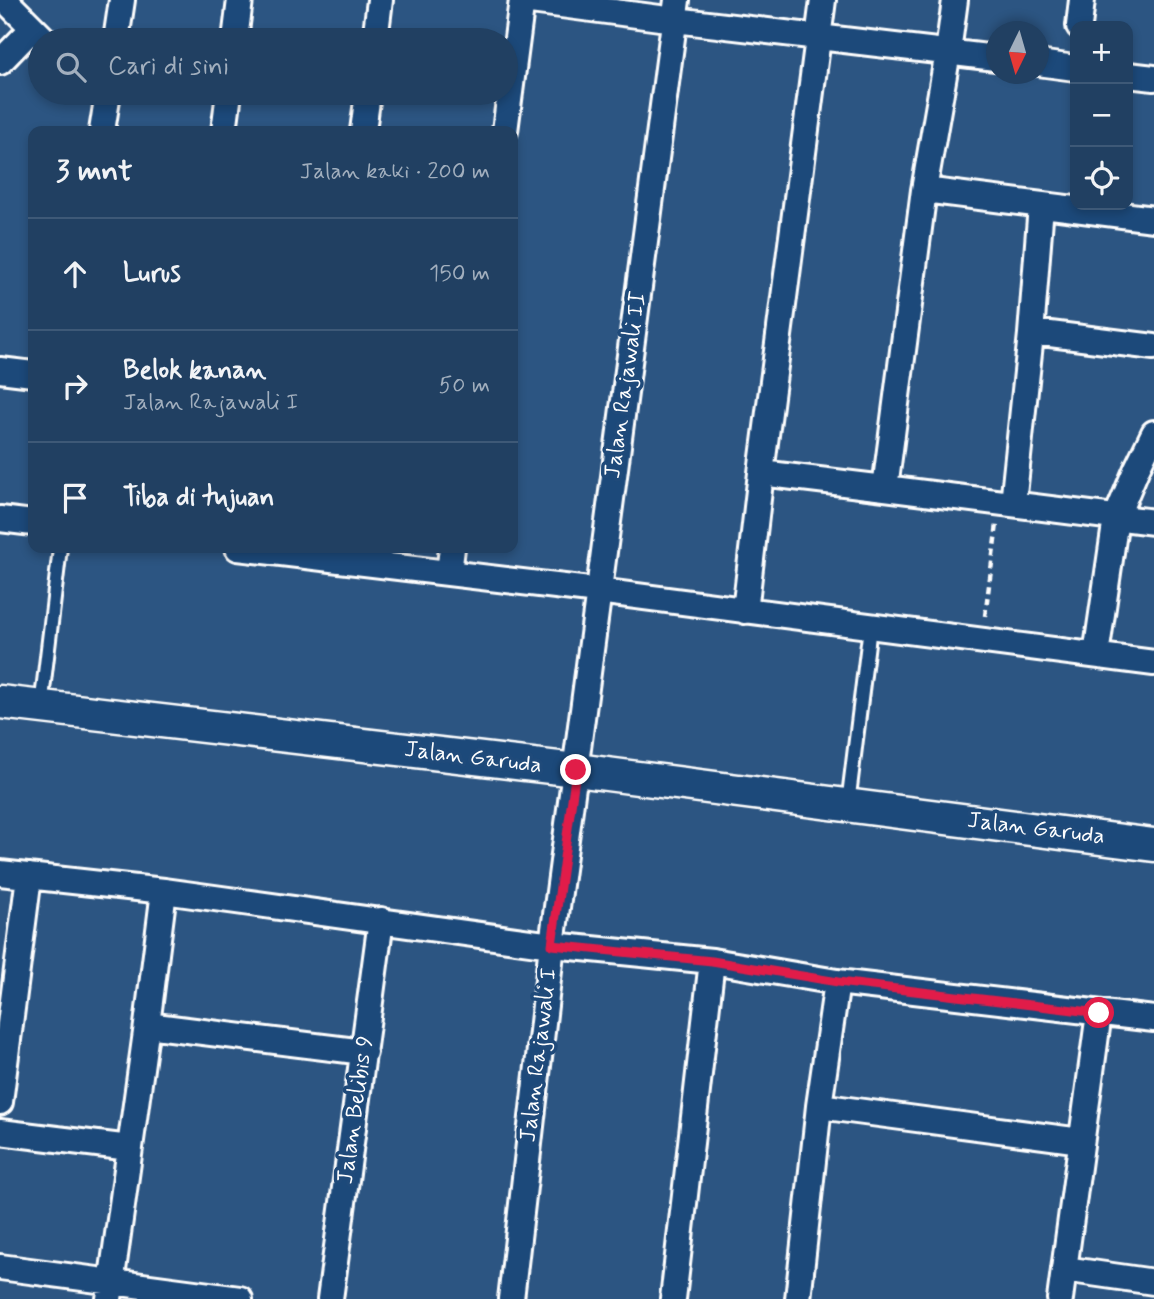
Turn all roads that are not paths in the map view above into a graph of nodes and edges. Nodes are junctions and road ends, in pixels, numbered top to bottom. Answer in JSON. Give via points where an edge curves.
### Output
{"nodes":[{"id":1,"x":5,"y":0,"type":"edge"},
{"id":2,"x":121,"y":0,"type":"edge"},
{"id":3,"x":240,"y":0,"type":"edge"},
{"id":4,"x":380,"y":0,"type":"edge"},
{"id":5,"x":522,"y":0,"type":"edge"},
{"id":6,"x":823,"y":0,"type":"edge"},
{"id":7,"x":955,"y":0,"type":"edge"},
{"id":8,"x":1083,"y":0,"type":"edge"},
{"id":9,"x":676,"y":10,"type":"edge"},
{"id":10,"x":1080,"y":21,"type":"edge"},
{"id":11,"x":33,"y":28,"type":"edge"},
{"id":12,"x":118,"y":28,"type":"edge"},
{"id":13,"x":236,"y":28,"type":"edge"},
{"id":14,"x":376,"y":28,"type":"edge"},
{"id":15,"x":518,"y":31,"type":"edge"},
{"id":16,"x":818,"y":37,"type":"junction"},
{"id":17,"x":28,"y":42,"type":"edge"},
{"id":18,"x":948,"y":52,"type":"junction"},
{"id":19,"x":986,"y":57,"type":"edge"},
{"id":20,"x":0,"y":62,"type":"edge"},
{"id":21,"x":1070,"y":63,"type":"edge"},
{"id":22,"x":1049,"y":64,"type":"edge"},
{"id":23,"x":1133,"y":76,"type":"edge"},
{"id":24,"x":1154,"y":78,"type":"edge"},
{"id":25,"x":106,"y":105,"type":"edge"},
{"id":26,"x":227,"y":105,"type":"edge"},
{"id":27,"x":366,"y":105,"type":"edge"},
{"id":28,"x":508,"y":105,"type":"edge"},
{"id":29,"x":103,"y":126,"type":"edge"},
{"id":30,"x":225,"y":126,"type":"edge"},
{"id":31,"x":364,"y":126,"type":"edge"},
{"id":32,"x":506,"y":126,"type":"edge"},
{"id":33,"x":924,"y":190,"type":"junction"},
{"id":34,"x":1041,"y":205,"type":"junction"},
{"id":35,"x":1154,"y":219,"type":"edge"},
{"id":36,"x":1031,"y":334,"type":"junction"},
{"id":37,"x":1154,"y":347,"type":"edge"},
{"id":38,"x":0,"y":370,"type":"edge"},
{"id":39,"x":28,"y":373,"type":"edge"},
{"id":40,"x":1154,"y":433,"type":"edge"},
{"id":41,"x":761,"y":473,"type":"junction"},
{"id":42,"x":885,"y":488,"type":"junction"},
{"id":43,"x":1006,"y":503,"type":"junction"},
{"id":44,"x":1116,"y":518,"type":"junction"},
{"id":45,"x":0,"y":519,"type":"edge"},
{"id":46,"x":28,"y":522,"type":"edge"},
{"id":47,"x":1154,"y":522,"type":"edge"},
{"id":48,"x":59,"y":553,"type":"edge"},
{"id":49,"x":317,"y":553,"type":"edge"},
{"id":50,"x":451,"y":553,"type":"edge"},
{"id":51,"x":449,"y":573,"type":"junction"},
{"id":52,"x":598,"y":592,"type":"junction"},
{"id":53,"x":745,"y":611,"type":"junction"},
{"id":54,"x":870,"y":627,"type":"junction"},
{"id":55,"x":1096,"y":655,"type":"junction"},
{"id":56,"x":1154,"y":663,"type":"edge"},
{"id":57,"x":0,"y":702,"type":"edge"},
{"id":58,"x":40,"y":707,"type":"junction"},
{"id":59,"x":576,"y":770,"type":"junction"},
{"id":60,"x":848,"y":805,"type":"junction"},
{"id":61,"x":1154,"y":845,"type":"edge"},
{"id":62,"x":0,"y":873,"type":"edge"},
{"id":63,"x":29,"y":876,"type":"junction"},
{"id":64,"x":164,"y":891,"type":"junction"},
{"id":65,"x":382,"y":920,"type":"junction"},
{"id":66,"x":552,"y":945,"type":"junction"},
{"id":67,"x":712,"y":961,"type":"junction"},
{"id":68,"x":838,"y":982,"type":"junction"},
{"id":69,"x":1099,"y":1013,"type":"junction"},
{"id":70,"x":1154,"y":1019,"type":"edge"},
{"id":71,"x":147,"y":1025,"type":"junction"},
{"id":72,"x":364,"y":1052,"type":"junction"},
{"id":73,"x":0,"y":1102,"type":"edge"},
{"id":74,"x":819,"y":1106,"type":"junction"},
{"id":75,"x":0,"y":1132,"type":"edge"},
{"id":76,"x":1081,"y":1140,"type":"junction"},
{"id":77,"x":130,"y":1148,"type":"junction"},
{"id":78,"x":0,"y":1267,"type":"edge"},
{"id":79,"x":1065,"y":1269,"type":"junction"},
{"id":80,"x":1154,"y":1282,"type":"edge"},
{"id":81,"x":111,"y":1290,"type":"edge"},
{"id":82,"x":240,"y":1299,"type":"edge"},
{"id":83,"x":330,"y":1299,"type":"edge"},
{"id":84,"x":511,"y":1299,"type":"edge"},
{"id":85,"x":673,"y":1299,"type":"edge"},
{"id":86,"x":798,"y":1299,"type":"edge"},
{"id":87,"x":1060,"y":1299,"type":"edge"}],
"edges":[{"from":1,"to":11,"type":"street"},
{"from":2,"to":12,"type":"street"},
{"from":3,"to":13,"type":"street"},
{"from":4,"to":14,"type":"street"},
{"from":5,"to":9,"type":"street"},
{"from":5,"to":15,"type":"street"},
{"from":6,"to":16,"type":"street"},
{"from":7,"to":18,"type":"street"},
{"from":8,"to":10,"type":"street"},
{"from":9,"to":16,"type":"street"},
{"from":9,"to":52,"type":"street","name":"Jalan Rajawali II"},
{"from":16,"to":18,"type":"street"},
{"from":16,"to":41,"type":"street"},
{"from":17,"to":20,"type":"street"},
{"from":18,"to":19,"type":"street"},
{"from":18,"to":33,"type":"street"},
{"from":21,"to":22,"type":"street"},
{"from":23,"to":24,"type":"street"},
{"from":25,"to":29,"type":"street"},
{"from":26,"to":30,"type":"street"},
{"from":27,"to":31,"type":"street"},
{"from":28,"to":32,"type":"street"},
{"from":33,"to":34,"type":"street"},
{"from":33,"to":42,"type":"street"},
{"from":34,"to":35,"type":"street"},
{"from":34,"to":36,"type":"street"},
{"from":36,"to":37,"type":"street"},
{"from":36,"to":43,"type":"street"},
{"from":38,"to":39,"type":"street"},
{"from":40,"to":44,"type":"street"},
{"from":41,"to":42,"type":"street"},
{"from":41,"to":53,"type":"street"},
{"from":42,"to":43,"type":"street"},
{"from":43,"to":44,"type":"street"},
{"from":44,"to":47,"type":"street"},
{"from":44,"to":55,"type":"street"},
{"from":45,"to":46,"type":"street"},
{"from":48,"to":58,"type":"lane"},
{"from":49,"to":51,"type":"street"},
{"from":50,"to":51,"type":"street"},
{"from":51,"to":52,"type":"street"},
{"from":52,"to":53,"type":"street"},
{"from":52,"to":59,"type":"street","name":"Jalan Rajawali II"},
{"from":53,"to":54,"type":"street"},
{"from":54,"to":55,"type":"street"},
{"from":54,"to":60,"type":"lane"},
{"from":55,"to":56,"type":"street"},
{"from":57,"to":58,"type":"street","name":"Jalan Garuda"},
{"from":58,"to":59,"type":"street","name":"Jalan Garuda"},
{"from":59,"to":60,"type":"street","name":"Jalan Garuda"},
{"from":59,"to":66,"type":"street","name":"Jalan Rajawali I"},
{"from":60,"to":61,"type":"street","name":"Jalan Garuda"},
{"from":62,"to":63,"type":"street"},
{"from":63,"to":64,"type":"street"},
{"from":63,"to":73,"type":"street"},
{"from":64,"to":65,"type":"street"},
{"from":64,"to":71,"type":"street"},
{"from":65,"to":66,"type":"street"},
{"from":65,"to":72,"type":"street","name":"Jalan Belibis 9"},
{"from":66,"to":67,"type":"street"},
{"from":66,"to":84,"type":"street","name":"Jalan Rajawali I"},
{"from":67,"to":68,"type":"street"},
{"from":67,"to":85,"type":"street"},
{"from":68,"to":69,"type":"street"},
{"from":68,"to":74,"type":"street"},
{"from":69,"to":70,"type":"street"},
{"from":69,"to":76,"type":"street"},
{"from":71,"to":72,"type":"street"},
{"from":71,"to":77,"type":"street"},
{"from":72,"to":83,"type":"street","name":"Jalan Belibis 9"},
{"from":74,"to":76,"type":"street"},
{"from":74,"to":86,"type":"street"},
{"from":75,"to":77,"type":"street"},
{"from":76,"to":79,"type":"street"},
{"from":77,"to":81,"type":"street"},
{"from":78,"to":81,"type":"street"},
{"from":79,"to":80,"type":"street"},
{"from":79,"to":87,"type":"street"},
{"from":81,"to":82,"type":"street"}]}
